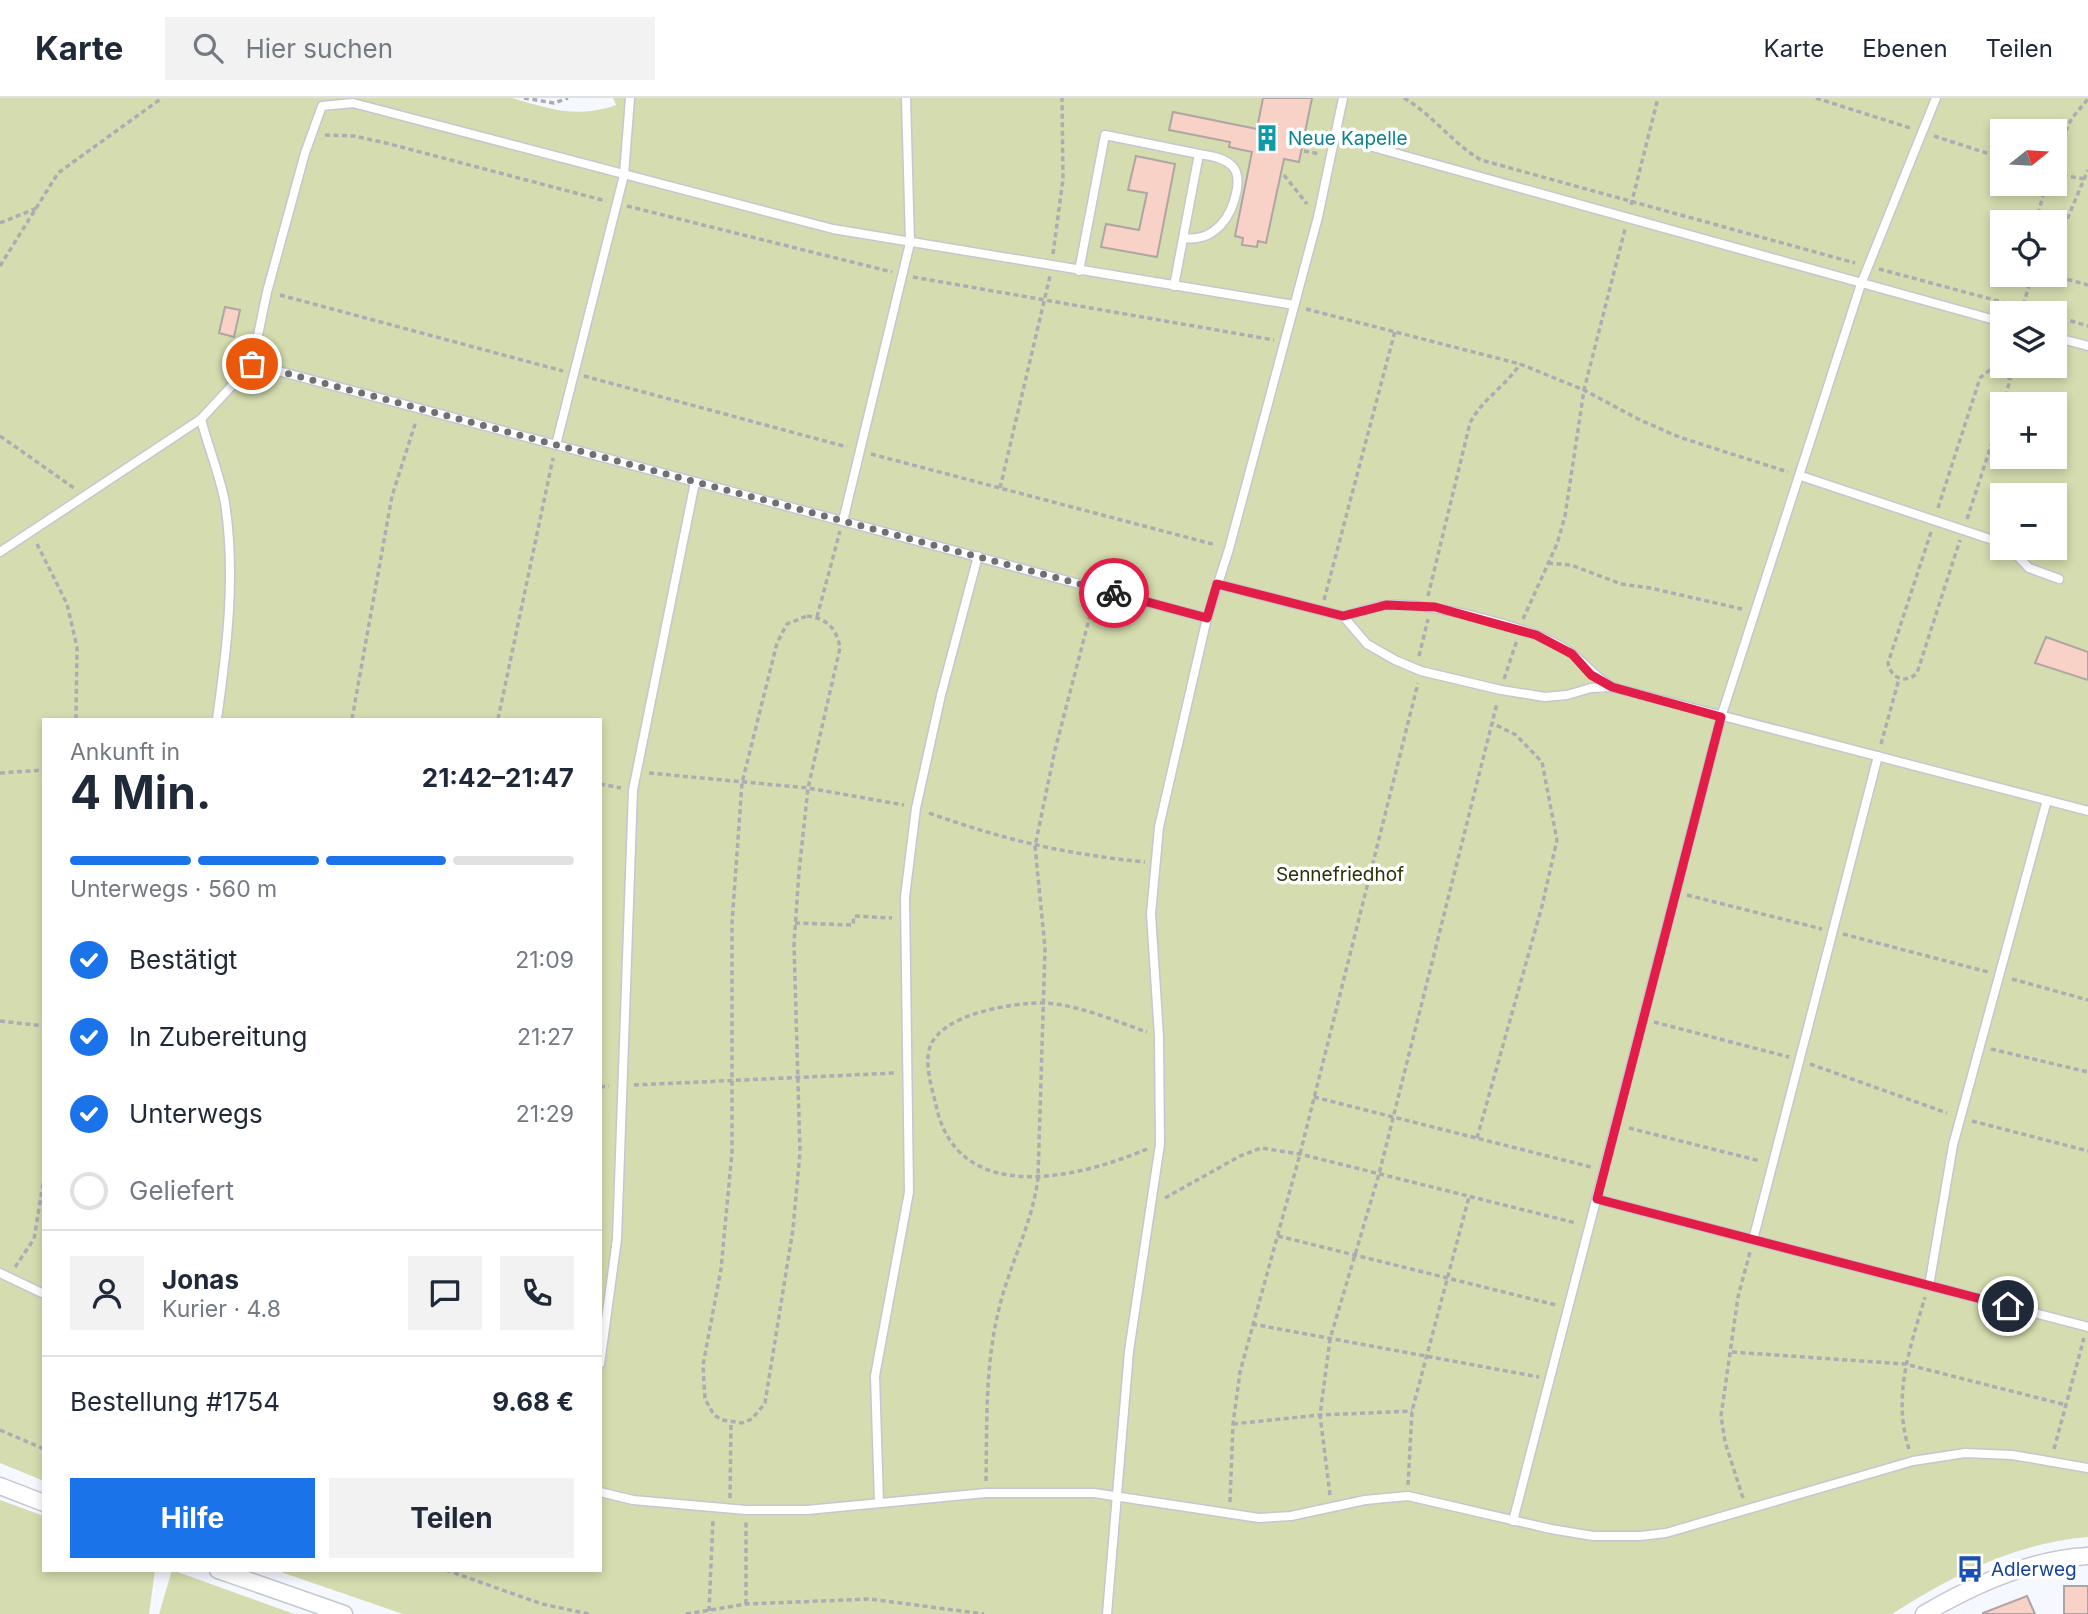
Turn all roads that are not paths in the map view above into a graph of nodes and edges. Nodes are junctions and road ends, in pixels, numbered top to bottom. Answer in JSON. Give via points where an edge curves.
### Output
{"nodes":[{"id":1,"x":630,"y":98,"type":"edge"},
{"id":2,"x":906,"y":98,"type":"edge"},
{"id":3,"x":1343,"y":98,"type":"edge"},
{"id":4,"x":1936,"y":98,"type":"edge"},
{"id":5,"x":1337,"y":137,"type":"junction"},
{"id":6,"x":1199,"y":154,"type":"junction"},
{"id":7,"x":624,"y":175,"type":"junction"},
{"id":8,"x":1184,"y":238,"type":"junction"},
{"id":9,"x":910,"y":243,"type":"junction"},
{"id":10,"x":1079,"y":271,"type":"junction"},
{"id":11,"x":1861,"y":284,"type":"junction"},
{"id":12,"x":1174,"y":286,"type":"junction"},
{"id":13,"x":1294,"y":305,"type":"junction"},
{"id":14,"x":1990,"y":319,"type":"edge"},
{"id":15,"x":2067,"y":340,"type":"edge"},
{"id":16,"x":2088,"y":346,"type":"edge"},
{"id":17,"x":252,"y":364,"type":"junction"},
{"id":18,"x":201,"y":419,"type":"junction"},
{"id":19,"x":556,"y":445,"type":"junction"},
{"id":20,"x":1801,"y":476,"type":"junction"},
{"id":21,"x":695,"y":482,"type":"junction"},
{"id":22,"x":843,"y":521,"type":"junction"},
{"id":23,"x":1990,"y":539,"type":"edge"},
{"id":24,"x":0,"y":552,"type":"edge"},
{"id":25,"x":978,"y":556,"type":"junction"},
{"id":26,"x":2021,"y":560,"type":"edge"},
{"id":27,"x":2059,"y":579,"type":"dead end"},
{"id":28,"x":1217,"y":584,"type":"junction"},
{"id":29,"x":1343,"y":616,"type":"junction"},
{"id":30,"x":1207,"y":618,"type":"junction"},
{"id":31,"x":1612,"y":687,"type":"junction"},
{"id":32,"x":1721,"y":717,"type":"junction"},
{"id":33,"x":217,"y":718,"type":"edge"},
{"id":34,"x":1878,"y":757,"type":"junction"},
{"id":35,"x":2047,"y":800,"type":"junction"},
{"id":36,"x":2088,"y":811,"type":"edge"},
{"id":37,"x":1597,"y":1199,"type":"junction"},
{"id":38,"x":1753,"y":1240,"type":"junction"},
{"id":39,"x":4,"y":1275,"type":"edge"},
{"id":40,"x":1929,"y":1286,"type":"junction"},
{"id":41,"x":42,"y":1293,"type":"edge"},
{"id":42,"x":2087,"y":1329,"type":"edge"},
{"id":43,"x":602,"y":1349,"type":"edge"},
{"id":44,"x":2088,"y":1468,"type":"edge"},
{"id":45,"x":0,"y":1486,"type":"edge"},
{"id":46,"x":602,"y":1492,"type":"edge"},
{"id":47,"x":1115,"y":1495,"type":"junction"},
{"id":48,"x":42,"y":1502,"type":"edge"},
{"id":49,"x":879,"y":1502,"type":"junction"},
{"id":50,"x":1513,"y":1521,"type":"junction"},
{"id":51,"x":2088,"y":1556,"type":"edge"},
{"id":52,"x":224,"y":1572,"type":"edge"},
{"id":53,"x":344,"y":1614,"type":"edge"},
{"id":54,"x":1107,"y":1614,"type":"edge"},
{"id":55,"x":1924,"y":1614,"type":"edge"}],
"edges":[{"from":1,"to":7,"type":"lane"},
{"from":2,"to":9,"type":"lane"},
{"from":3,"to":5,"type":"lane"},
{"from":4,"to":11,"type":"lane"},
{"from":5,"to":11,"type":"lane"},
{"from":5,"to":13,"type":"lane"},
{"from":6,"to":8,"type":"lane"},
{"from":6,"to":8,"type":"lane","via":[[1221,158],[1235,169],[1234,205],[1224,223],[1206,236]]},
{"from":6,"to":10,"type":"lane","via":[[1105,135]]},
{"from":7,"to":9,"type":"lane","via":[[833,229]]},
{"from":7,"to":17,"type":"lane","via":[[353,103],[322,106]]},
{"from":7,"to":19,"type":"lane"},
{"from":8,"to":12,"type":"lane"},
{"from":9,"to":10,"type":"lane"},
{"from":9,"to":22,"type":"lane"},
{"from":10,"to":12,"type":"lane"},
{"from":11,"to":14,"type":"lane"},
{"from":11,"to":20,"type":"lane"},
{"from":12,"to":13,"type":"lane"},
{"from":13,"to":28,"type":"lane"},
{"from":15,"to":16,"type":"lane"},
{"from":17,"to":18,"type":"lane"},
{"from":17,"to":19,"type":"lane"},
{"from":18,"to":24,"type":"lane"},
{"from":18,"to":33,"type":"lane","via":[[225,502],[231,584]]},
{"from":19,"to":21,"type":"lane"},
{"from":20,"to":23,"type":"lane"},
{"from":20,"to":32,"type":"lane"},
{"from":21,"to":22,"type":"lane"},
{"from":21,"to":43,"type":"lane","via":[[633,790],[617,1239]]},
{"from":22,"to":25,"type":"lane"},
{"from":25,"to":30,"type":"lane"},
{"from":25,"to":49,"type":"lane","via":[[916,808],[905,897],[909,1192],[875,1376]]},
{"from":26,"to":27,"type":"lane","via":[[2029,568]]},
{"from":28,"to":29,"type":"lane"},
{"from":28,"to":30,"type":"lane"},
{"from":29,"to":31,"type":"lane","via":[[1386,605],[1429,606],[1536,635],[1572,654],[1591,675]]},
{"from":29,"to":31,"type":"lane","via":[[1367,644],[1418,670],[1545,697]]},
{"from":30,"to":47,"type":"lane","via":[[1159,827],[1155,863],[1151,914],[1160,1144],[1129,1351]]},
{"from":31,"to":32,"type":"lane"},
{"from":32,"to":34,"type":"lane"},
{"from":32,"to":37,"type":"lane"},
{"from":34,"to":35,"type":"lane"},
{"from":34,"to":38,"type":"lane"},
{"from":35,"to":36,"type":"lane"},
{"from":35,"to":40,"type":"lane","via":[[1960,1118]]},
{"from":37,"to":38,"type":"lane"},
{"from":37,"to":50,"type":"lane"},
{"from":38,"to":40,"type":"lane"},
{"from":39,"to":41,"type":"lane"},
{"from":40,"to":42,"type":"lane"},
{"from":44,"to":50,"type":"lane","via":[[1965,1453],[1913,1461],[1665,1533],[1640,1536],[1593,1535]]},
{"from":45,"to":48,"type":"street"},
{"from":46,"to":49,"type":"lane","via":[[634,1500],[746,1510],[807,1510]]},
{"from":47,"to":49,"type":"lane","via":[[986,1493]]},
{"from":47,"to":50,"type":"lane","via":[[1259,1518],[1408,1496]]},
{"from":47,"to":54,"type":"lane"},
{"from":51,"to":55,"type":"street","via":[[2021,1570]]},
{"from":52,"to":53,"type":"street"}]}
